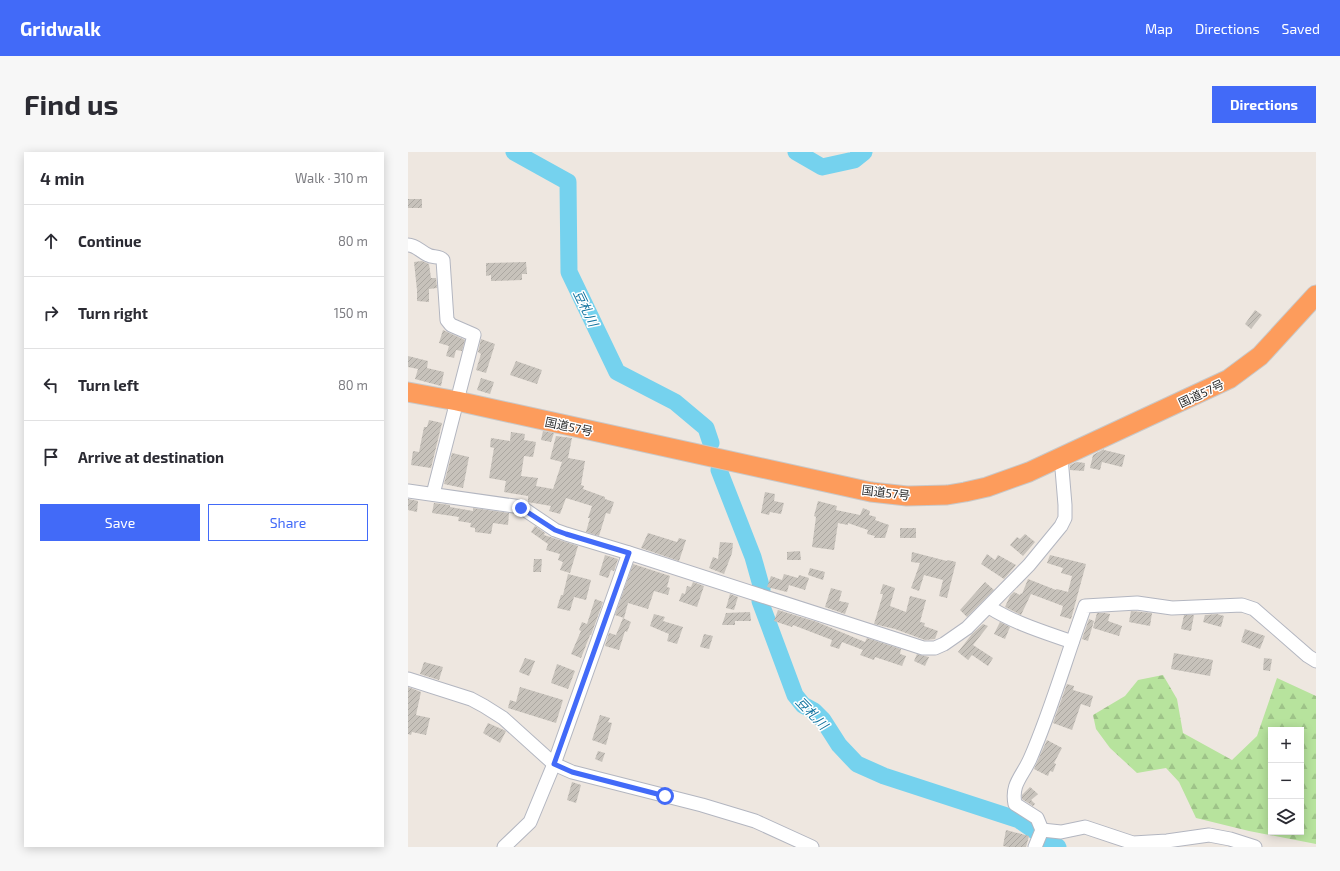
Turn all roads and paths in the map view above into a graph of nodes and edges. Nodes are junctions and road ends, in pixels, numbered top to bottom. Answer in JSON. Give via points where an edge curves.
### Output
{"nodes":[{"id":1,"x":408,"y":245,"type":"edge"},
{"id":2,"x":1313,"y":302,"type":"edge"},
{"id":3,"x":408,"y":392,"type":"edge"},
{"id":4,"x":457,"y":402,"type":"junction"},
{"id":5,"x":1062,"y":457,"type":"junction"},
{"id":6,"x":408,"y":491,"type":"edge"},
{"id":7,"x":433,"y":494,"type":"junction"},
{"id":8,"x":629,"y":553,"type":"junction"},
{"id":9,"x":989,"y":606,"type":"junction"},
{"id":10,"x":1072,"y":642,"type":"junction"},
{"id":11,"x":1316,"y":661,"type":"edge"},
{"id":12,"x":408,"y":680,"type":"edge"},
{"id":13,"x":554,"y":764,"type":"junction"},
{"id":14,"x":1042,"y":830,"type":"junction"},
{"id":15,"x":504,"y":847,"type":"edge"},
{"id":16,"x":812,"y":847,"type":"edge"},
{"id":17,"x":1034,"y":847,"type":"edge"},
{"id":18,"x":1256,"y":847,"type":"edge"}],
"edges":[{"from":1,"to":4,"type":"street","via":[[443,260],[447,320],[451,325],[474,335]]},
{"from":2,"to":5,"type":"highway","name":"国道57号","via":[[1260,356],[1229,379]]},
{"from":3,"to":4,"type":"highway","name":"国道57号"},
{"from":4,"to":5,"type":"highway","name":"国道57号","via":[[870,492],[900,495],[928,496],[965,492],[1005,481]]},
{"from":4,"to":7,"type":"street"},
{"from":5,"to":9,"type":"street","via":[[1065,518],[1030,565]]},
{"from":6,"to":7,"type":"street"},
{"from":7,"to":8,"type":"street","via":[[521,508],[560,532]]},
{"from":8,"to":9,"type":"street","via":[[923,648],[936,648],[944,644]]},
{"from":8,"to":13,"type":"street"},
{"from":9,"to":10,"type":"street","via":[[1020,623]]},
{"from":10,"to":11,"type":"street","via":[[1086,606],[1137,603],[1172,608],[1242,605],[1254,609]]},
{"from":10,"to":14,"type":"street","via":[[1059,686],[1013,794],[1015,804],[1037,818]]},
{"from":12,"to":13,"type":"street","via":[[471,699],[484,706],[503,718]]},
{"from":13,"to":15,"type":"street","via":[[530,822]]},
{"from":13,"to":16,"type":"street","via":[[572,772],[755,821]]},
{"from":14,"to":17,"type":"street"},
{"from":14,"to":18,"type":"street","via":[[1060,832],[1086,827],[1133,843],[1209,835]]}]}
